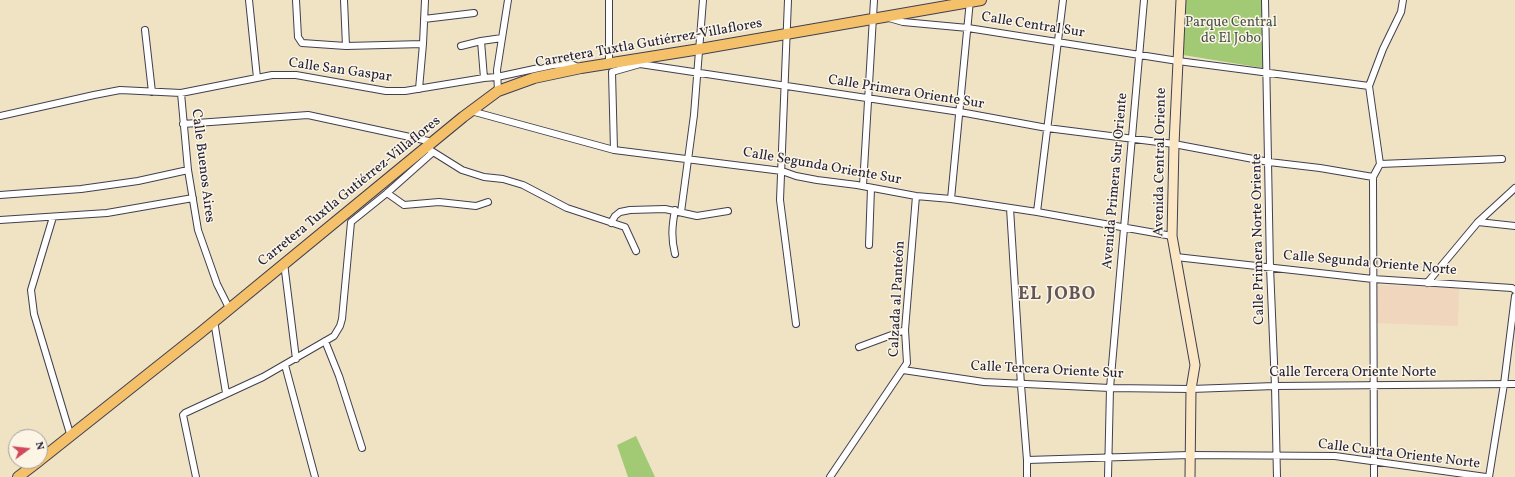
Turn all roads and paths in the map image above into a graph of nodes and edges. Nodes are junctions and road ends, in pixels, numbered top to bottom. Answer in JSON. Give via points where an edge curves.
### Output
{"nodes":[{"id":1,"x":250,"y":0,"type":"edge"},
{"id":2,"x":296,"y":0,"type":"edge"},
{"id":3,"x":344,"y":0,"type":"edge"},
{"id":4,"x":425,"y":0,"type":"edge"},
{"id":5,"x":508,"y":0,"type":"edge"},
{"id":6,"x":609,"y":0,"type":"edge"},
{"id":7,"x":703,"y":0,"type":"edge"},
{"id":8,"x":788,"y":0,"type":"edge"},
{"id":9,"x":874,"y":0,"type":"edge"},
{"id":10,"x":981,"y":0,"type":"edge"},
{"id":11,"x":1063,"y":0,"type":"edge"},
{"id":12,"x":1144,"y":0,"type":"edge"},
{"id":13,"x":1181,"y":0,"type":"edge"},
{"id":14,"x":1265,"y":0,"type":"edge"},
{"id":15,"x":1403,"y":0,"type":"edge"},
{"id":16,"x":970,"y":1,"type":"edge"},
{"id":17,"x":921,"y":10,"type":"junction"},
{"id":18,"x":474,"y":13,"type":"dead end"},
{"id":19,"x":885,"y":17,"type":"junction"},
{"id":20,"x":424,"y":19,"type":"junction"},
{"id":21,"x":873,"y":19,"type":"junction"},
{"id":22,"x":918,"y":23,"type":"junction"},
{"id":23,"x":968,"y":28,"type":"junction"},
{"id":24,"x":145,"y":30,"type":"dead end"},
{"id":25,"x":786,"y":34,"type":"junction"},
{"id":26,"x":502,"y":38,"type":"junction"},
{"id":27,"x":481,"y":41,"type":"junction"},
{"id":28,"x":1057,"y":42,"type":"junction"},
{"id":29,"x":423,"y":44,"type":"junction"},
{"id":30,"x":346,"y":46,"type":"junction"},
{"id":31,"x":461,"y":46,"type":"dead end"},
{"id":32,"x":700,"y":49,"type":"junction"},
{"id":33,"x":1139,"y":54,"type":"junction"},
{"id":34,"x":1178,"y":61,"type":"junction"},
{"id":35,"x":638,"y":62,"type":"junction"},
{"id":36,"x":581,"y":68,"type":"junction"},
{"id":37,"x":611,"y":68,"type":"junction"},
{"id":38,"x":698,"y":73,"type":"junction"},
{"id":39,"x":1267,"y":73,"type":"junction"},
{"id":40,"x":497,"y":77,"type":"junction"},
{"id":41,"x":257,"y":78,"type":"junction"},
{"id":42,"x":484,"y":78,"type":"junction"},
{"id":43,"x":784,"y":86,"type":"junction"},
{"id":44,"x":1369,"y":86,"type":"junction"},
{"id":45,"x":419,"y":88,"type":"junction"},
{"id":46,"x":498,"y":91,"type":"junction"},
{"id":47,"x":152,"y":92,"type":"junction"},
{"id":48,"x":181,"y":93,"type":"junction"},
{"id":49,"x":869,"y":100,"type":"junction"},
{"id":50,"x":472,"y":111,"type":"junction"},
{"id":51,"x":960,"y":112,"type":"junction"},
{"id":52,"x":0,"y":116,"type":"edge"},
{"id":53,"x":183,"y":124,"type":"junction"},
{"id":54,"x":1047,"y":128,"type":"junction"},
{"id":55,"x":1132,"y":138,"type":"junction"},
{"id":56,"x":1174,"y":144,"type":"junction"},
{"id":57,"x":431,"y":147,"type":"junction"},
{"id":58,"x":614,"y":150,"type":"junction"},
{"id":59,"x":689,"y":158,"type":"junction"},
{"id":60,"x":1502,"y":159,"type":"dead end"},
{"id":61,"x":1269,"y":162,"type":"junction"},
{"id":62,"x":1380,"y":164,"type":"junction"},
{"id":63,"x":188,"y":170,"type":"junction"},
{"id":64,"x":782,"y":171,"type":"junction"},
{"id":65,"x":1373,"y":177,"type":"junction"},
{"id":66,"x":863,"y":186,"type":"junction"},
{"id":67,"x":871,"y":188,"type":"junction"},
{"id":68,"x":1515,"y":188,"type":"edge"},
{"id":69,"x":387,"y":193,"type":"junction"},
{"id":70,"x":0,"y":195,"type":"edge"},
{"id":71,"x":916,"y":196,"type":"junction"},
{"id":72,"x":193,"y":198,"type":"junction"},
{"id":73,"x":951,"y":199,"type":"junction"},
{"id":74,"x":488,"y":202,"type":"dead end"},
{"id":75,"x":1010,"y":208,"type":"junction"},
{"id":76,"x":678,"y":211,"type":"junction"},
{"id":77,"x":728,"y":211,"type":"dead end"},
{"id":78,"x":1037,"y":212,"type":"junction"},
{"id":79,"x":53,"y":217,"type":"junction"},
{"id":80,"x":0,"y":220,"type":"edge"},
{"id":81,"x":336,"y":221,"type":"junction"},
{"id":82,"x":350,"y":222,"type":"junction"},
{"id":83,"x":1478,"y":222,"type":"junction"},
{"id":84,"x":611,"y":223,"type":"junction"},
{"id":85,"x":1515,"y":226,"type":"edge"},
{"id":86,"x":1124,"y":227,"type":"junction"},
{"id":87,"x":1172,"y":236,"type":"junction"},
{"id":88,"x":869,"y":245,"type":"dead end"},
{"id":89,"x":636,"y":251,"type":"dead end"},
{"id":90,"x":675,"y":254,"type":"dead end"},
{"id":91,"x":1176,"y":257,"type":"junction"},
{"id":92,"x":284,"y":263,"type":"junction"},
{"id":93,"x":1270,"y":267,"type":"junction"},
{"id":94,"x":1373,"y":279,"type":"junction"},
{"id":95,"x":1427,"y":283,"type":"junction"},
{"id":96,"x":1515,"y":290,"type":"edge"},
{"id":97,"x":1515,"y":296,"type":"edge"},
{"id":98,"x":229,"y":308,"type":"junction"},
{"id":99,"x":214,"y":321,"type":"junction"},
{"id":100,"x":796,"y":324,"type":"dead end"},
{"id":101,"x":905,"y":330,"type":"junction"},
{"id":102,"x":325,"y":341,"type":"junction"},
{"id":103,"x":859,"y":347,"type":"dead end"},
{"id":104,"x":296,"y":359,"type":"junction"},
{"id":105,"x":285,"y":365,"type":"junction"},
{"id":106,"x":903,"y":370,"type":"junction"},
{"id":107,"x":1504,"y":384,"type":"junction"},
{"id":108,"x":1515,"y":384,"type":"edge"},
{"id":109,"x":1021,"y":385,"type":"junction"},
{"id":110,"x":1374,"y":385,"type":"junction"},
{"id":111,"x":1275,"y":386,"type":"junction"},
{"id":112,"x":1110,"y":388,"type":"junction"},
{"id":113,"x":1191,"y":389,"type":"junction"},
{"id":114,"x":226,"y":393,"type":"junction"},
{"id":115,"x":70,"y":437,"type":"junction"},
{"id":116,"x":362,"y":448,"type":"dead end"},
{"id":117,"x":48,"y":455,"type":"edge"},
{"id":118,"x":1189,"y":455,"type":"junction"},
{"id":119,"x":1276,"y":456,"type":"junction"},
{"id":120,"x":1108,"y":458,"type":"junction"},
{"id":121,"x":1027,"y":460,"type":"junction"},
{"id":122,"x":1374,"y":461,"type":"junction"},
{"id":123,"x":29,"y":469,"type":"edge"},
{"id":124,"x":18,"y":477,"type":"edge"},
{"id":125,"x":196,"y":477,"type":"edge"},
{"id":126,"x":315,"y":477,"type":"edge"},
{"id":127,"x":830,"y":477,"type":"edge"},
{"id":128,"x":1027,"y":477,"type":"edge"},
{"id":129,"x":1108,"y":477,"type":"edge"},
{"id":130,"x":1190,"y":477,"type":"edge"},
{"id":131,"x":1277,"y":477,"type":"edge"},
{"id":132,"x":1374,"y":477,"type":"edge"},
{"id":133,"x":1487,"y":477,"type":"edge"}],
"edges":[{"from":1,"to":41,"type":"street"},
{"from":2,"to":30,"type":"street","via":[[298,37],[302,43]]},
{"from":3,"to":30,"type":"street"},
{"from":4,"to":20,"type":"street"},
{"from":5,"to":26,"type":"street"},
{"from":6,"to":37,"type":"street"},
{"from":7,"to":32,"type":"street"},
{"from":8,"to":25,"type":"street"},
{"from":9,"to":21,"type":"street"},
{"from":10,"to":16,"type":"main road","name":"Carretera Tuxtla Gutiérrez-Villaflores"},
{"from":11,"to":28,"type":"street"},
{"from":12,"to":33,"type":"street","name":"Avenida Primera Sur Oriente"},
{"from":13,"to":34,"type":"street","name":"Avenida Central Oriente"},
{"from":14,"to":39,"type":"street","name":"Calle Primera Norte Oriente"},
{"from":15,"to":44,"type":"street","via":[[1401,12]]},
{"from":16,"to":17,"type":"main road","name":"Carretera Tuxtla Gutiérrez-Villaflores"},
{"from":16,"to":23,"type":"street"},
{"from":17,"to":19,"type":"main road","name":"Carretera Tuxtla Gutiérrez-Villaflores"},
{"from":17,"to":22,"type":"street"},
{"from":18,"to":20,"type":"street"},
{"from":19,"to":21,"type":"main road","name":"Carretera Tuxtla Gutiérrez-Villaflores"},
{"from":19,"to":22,"type":"street","name":"Calle Central Sur"},
{"from":20,"to":29,"type":"street"},
{"from":21,"to":25,"type":"main road","name":"Carretera Tuxtla Gutiérrez-Villaflores"},
{"from":21,"to":49,"type":"street"},
{"from":22,"to":23,"type":"street","name":"Calle Central Sur"},
{"from":23,"to":28,"type":"street","name":"Calle Central Sur"},
{"from":23,"to":51,"type":"street"},
{"from":24,"to":47,"type":"street"},
{"from":25,"to":32,"type":"main road","name":"Carretera Tuxtla Gutiérrez-Villaflores"},
{"from":25,"to":43,"type":"street"},
{"from":26,"to":27,"type":"street"},
{"from":26,"to":40,"type":"street"},
{"from":27,"to":31,"type":"street"},
{"from":27,"to":42,"type":"street"},
{"from":28,"to":33,"type":"street","name":"Calle Central Sur"},
{"from":28,"to":54,"type":"street"},
{"from":29,"to":30,"type":"street"},
{"from":29,"to":45,"type":"street"},
{"from":32,"to":35,"type":"main road","name":"Carretera Tuxtla Gutiérrez-Villaflores"},
{"from":32,"to":38,"type":"street"},
{"from":33,"to":34,"type":"street","name":"Calle Central Sur"},
{"from":33,"to":55,"type":"street","name":"Avenida Primera Sur Oriente"},
{"from":34,"to":39,"type":"street","name":"Calle Central Sur"},
{"from":34,"to":56,"type":"street","name":"Avenida Central Oriente"},
{"from":35,"to":37,"type":"main road","name":"Carretera Tuxtla Gutiérrez-Villaflores"},
{"from":35,"to":38,"type":"street","name":"Calle Primera Oriente Sur"},
{"from":36,"to":37,"type":"main road","name":"Carretera Tuxtla Gutiérrez-Villaflores"},
{"from":36,"to":40,"type":"street","name":"Calle San Gaspar","via":[[571,64],[554,65]]},
{"from":36,"to":46,"type":"main road","name":"Carretera Tuxtla Gutiérrez-Villaflores","via":[[534,78]]},
{"from":37,"to":58,"type":"street"},
{"from":38,"to":43,"type":"street","name":"Calle Primera Oriente Sur"},
{"from":38,"to":59,"type":"street"},
{"from":39,"to":44,"type":"street","name":"Calle Central Sur"},
{"from":39,"to":61,"type":"street","name":"Calle Primera Norte Oriente"},
{"from":40,"to":42,"type":"street","name":"Calle San Gaspar"},
{"from":40,"to":46,"type":"street"},
{"from":41,"to":45,"type":"street","name":"Calle San Gaspar","via":[[296,75],[386,91]]},
{"from":41,"to":48,"type":"street","name":"Calle San Gaspar"},
{"from":42,"to":45,"type":"street","name":"Calle San Gaspar"},
{"from":43,"to":49,"type":"street","name":"Calle Primera Oriente Sur"},
{"from":43,"to":64,"type":"street"},
{"from":44,"to":62,"type":"street"},
{"from":46,"to":50,"type":"main road","name":"Carretera Tuxtla Gutiérrez-Villaflores"},
{"from":47,"to":48,"type":"street","name":"Calle San Gaspar"},
{"from":47,"to":52,"type":"street","name":"Calle San Gaspar","via":[[120,90]]},
{"from":48,"to":53,"type":"street","name":"Calle Buenos Aires"},
{"from":49,"to":51,"type":"street","name":"Calle Primera Oriente Sur"},
{"from":49,"to":66,"type":"street"},
{"from":50,"to":57,"type":"main road","name":"Carretera Tuxtla Gutiérrez-Villaflores"},
{"from":50,"to":58,"type":"street","name":"Calle Segunda Oriente Sur"},
{"from":51,"to":54,"type":"street","name":"Calle Primera Oriente Sur"},
{"from":51,"to":73,"type":"street"},
{"from":53,"to":57,"type":"street","via":[[308,115]]},
{"from":53,"to":63,"type":"street","name":"Calle Buenos Aires"},
{"from":54,"to":55,"type":"street","name":"Calle Primera Oriente Sur"},
{"from":54,"to":78,"type":"street"},
{"from":55,"to":56,"type":"street","name":"Calle Primera Oriente Sur"},
{"from":55,"to":86,"type":"street","name":"Avenida Primera Sur Oriente"},
{"from":56,"to":61,"type":"street","name":"Calle Primera Oriente Sur"},
{"from":56,"to":87,"type":"street","name":"Avenida Central Oriente"},
{"from":57,"to":69,"type":"street"},
{"from":57,"to":81,"type":"main road","name":"Carretera Tuxtla Gutiérrez-Villaflores"},
{"from":57,"to":84,"type":"street","via":[[462,170],[523,185],[567,208]]},
{"from":58,"to":59,"type":"street","name":"Calle Segunda Oriente Sur"},
{"from":59,"to":64,"type":"street","name":"Calle Segunda Oriente Sur"},
{"from":59,"to":76,"type":"street"},
{"from":60,"to":62,"type":"street"},
{"from":61,"to":65,"type":"street","name":"Calle Primera Oriente Sur"},
{"from":61,"to":93,"type":"street","name":"Calle Primera Norte Oriente"},
{"from":62,"to":65,"type":"street"},
{"from":63,"to":70,"type":"street","via":[[102,186]]},
{"from":63,"to":72,"type":"street","name":"Calle Buenos Aires"},
{"from":64,"to":66,"type":"street","name":"Calle Segunda Oriente Sur","via":[[803,177]]},
{"from":64,"to":100,"type":"street","via":[[780,200]]},
{"from":65,"to":94,"type":"street"},
{"from":66,"to":67,"type":"street","name":"Calle Segunda Oriente Sur"},
{"from":67,"to":71,"type":"street","name":"Calle Segunda Oriente Sur"},
{"from":67,"to":88,"type":"street"},
{"from":68,"to":83,"type":"street"},
{"from":69,"to":74,"type":"street","via":[[404,205],[439,202],[476,206]]},
{"from":69,"to":82,"type":"street"},
{"from":71,"to":73,"type":"street","name":"Calle Segunda Oriente Sur"},
{"from":71,"to":101,"type":"street","name":"Calzada al Panteón"},
{"from":72,"to":79,"type":"street","via":[[107,213]]},
{"from":72,"to":98,"type":"street","name":"Calle Buenos Aires","via":[[198,230],[217,284]]},
{"from":73,"to":75,"type":"street","name":"Calle Segunda Oriente Sur"},
{"from":75,"to":78,"type":"street","name":"Calle Segunda Oriente Sur"},
{"from":75,"to":109,"type":"street"},
{"from":76,"to":77,"type":"street","via":[[697,216]]},
{"from":76,"to":84,"type":"street","via":[[630,210],[620,212]]},
{"from":76,"to":90,"type":"street","via":[[671,231]]},
{"from":78,"to":86,"type":"street","name":"Calle Segunda Oriente Sur"},
{"from":79,"to":80,"type":"street"},
{"from":79,"to":115,"type":"street","via":[[31,290],[34,314]]},
{"from":81,"to":82,"type":"street"},
{"from":81,"to":92,"type":"main road","name":"Carretera Tuxtla Gutiérrez-Villaflores"},
{"from":82,"to":102,"type":"street","via":[[342,319],[334,336]]},
{"from":83,"to":85,"type":"street"},
{"from":83,"to":95,"type":"street"},
{"from":84,"to":89,"type":"street","via":[[626,227]]},
{"from":86,"to":87,"type":"street","name":"Calle Segunda Oriente Sur"},
{"from":86,"to":112,"type":"street","name":"Avenida Primera Sur Oriente"},
{"from":87,"to":91,"type":"street","name":"Avenida Central Oriente"},
{"from":91,"to":93,"type":"street","name":"Calle Segunda Oriente Norte"},
{"from":91,"to":113,"type":"street","name":"Avenida Central Oriente","via":[[1195,365]]},
{"from":92,"to":98,"type":"main road","name":"Carretera Tuxtla Gutiérrez-Villaflores"},
{"from":92,"to":104,"type":"street"},
{"from":93,"to":94,"type":"street","name":"Calle Segunda Oriente Norte"},
{"from":93,"to":111,"type":"street","name":"Calle Primera Norte Oriente"},
{"from":94,"to":95,"type":"street","name":"Calle Segunda Oriente Norte"},
{"from":94,"to":110,"type":"street"},
{"from":95,"to":96,"type":"street","name":"Calle Segunda Oriente Norte"},
{"from":97,"to":107,"type":"street"},
{"from":98,"to":99,"type":"main road","name":"Carretera Tuxtla Gutiérrez-Villaflores"},
{"from":99,"to":114,"type":"street"},
{"from":99,"to":115,"type":"main road","name":"Carretera Tuxtla Gutiérrez-Villaflores"},
{"from":101,"to":103,"type":"street"},
{"from":101,"to":106,"type":"street","name":"Calzada al Panteón","via":[[907,363]]},
{"from":102,"to":104,"type":"street"},
{"from":102,"to":116,"type":"street"},
{"from":104,"to":105,"type":"street"},
{"from":105,"to":114,"type":"street"},
{"from":105,"to":126,"type":"street"},
{"from":106,"to":109,"type":"street","name":"Calle Tercera Oriente Sur"},
{"from":106,"to":127,"type":"street","name":"Calzada al Panteón"},
{"from":107,"to":108,"type":"street","name":"Calle Tercera Oriente Norte"},
{"from":107,"to":110,"type":"street","name":"Calle Tercera Oriente Norte"},
{"from":107,"to":133,"type":"street"},
{"from":109,"to":112,"type":"street","name":"Calle Tercera Oriente Sur"},
{"from":109,"to":121,"type":"street"},
{"from":110,"to":111,"type":"street","name":"Calle Tercera Oriente Norte"},
{"from":110,"to":122,"type":"street"},
{"from":111,"to":113,"type":"street","name":"Calle Tercera Oriente Norte"},
{"from":111,"to":119,"type":"street","name":"Calle Primera Norte Oriente"},
{"from":112,"to":113,"type":"street","name":"Calle Tercera Oriente Sur"},
{"from":112,"to":120,"type":"street","name":"Avenida Primera Sur Oriente"},
{"from":113,"to":118,"type":"street","name":"Avenida Central Oriente"},
{"from":114,"to":125,"type":"street","via":[[183,415]]},
{"from":115,"to":117,"type":"main road","name":"Carretera Tuxtla Gutiérrez-Villaflores"},
{"from":118,"to":119,"type":"street","name":"Calle Cuarta Oriente Norte"},
{"from":118,"to":120,"type":"street","name":"Calle Cuarta Oriente Norte"},
{"from":118,"to":130,"type":"street","name":"Avenida Central Oriente"},
{"from":119,"to":122,"type":"street","name":"Calle Cuarta Oriente Norte","via":[[1334,456]]},
{"from":119,"to":131,"type":"street","name":"Calle Primera Norte Oriente"},
{"from":120,"to":121,"type":"street","name":"Calle Cuarta Oriente Norte"},
{"from":120,"to":129,"type":"street","name":"Avenida Primera Sur Oriente"},
{"from":121,"to":128,"type":"street"},
{"from":122,"to":132,"type":"street"},
{"from":122,"to":133,"type":"street","name":"Calle Cuarta Oriente Norte"},
{"from":123,"to":124,"type":"main road","name":"Carretera Tuxtla Gutiérrez-Villaflores"}]}
